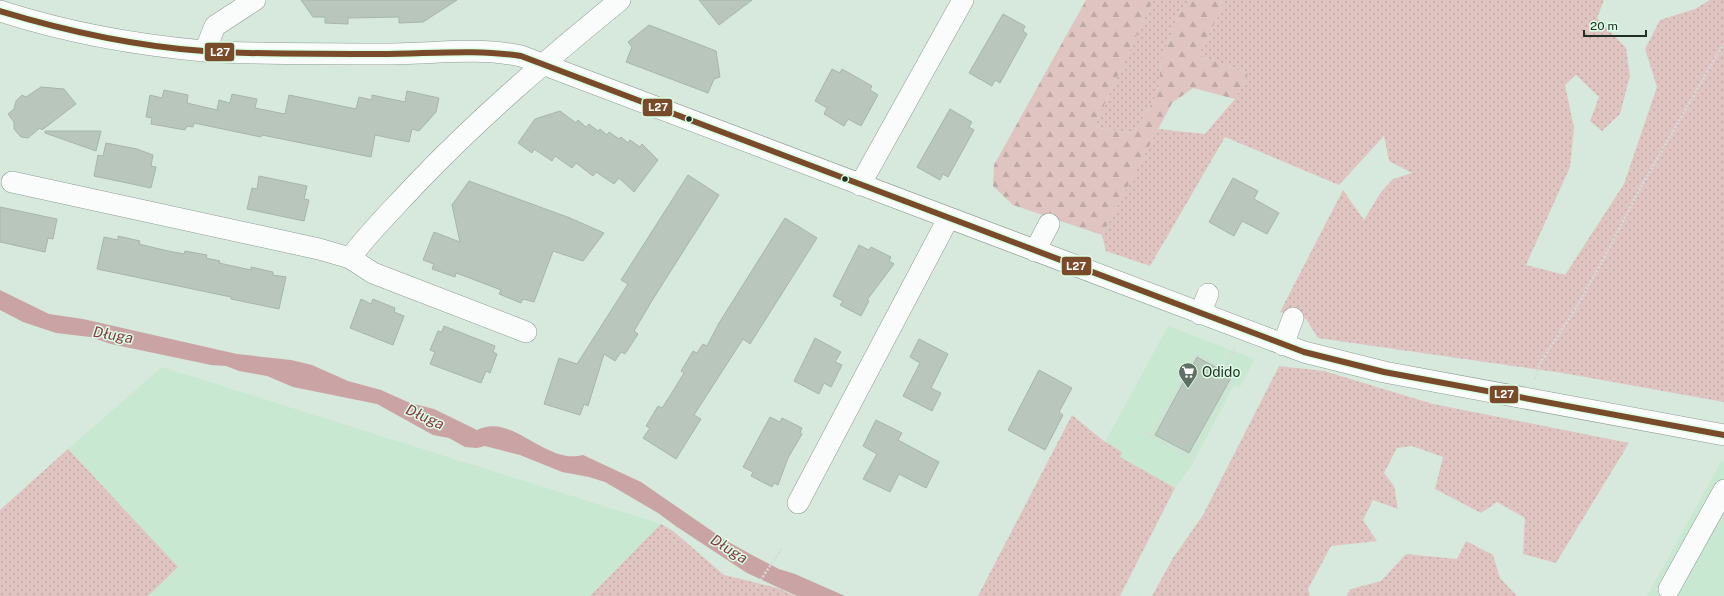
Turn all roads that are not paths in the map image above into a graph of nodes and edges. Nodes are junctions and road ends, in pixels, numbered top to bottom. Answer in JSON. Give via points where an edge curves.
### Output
{"nodes":[{"id":1,"x":255,"y":0,"type":"edge"},
{"id":2,"x":620,"y":0,"type":"edge"},
{"id":3,"x":963,"y":0,"type":"edge"},
{"id":4,"x":0,"y":12,"type":"edge"},
{"id":5,"x":205,"y":51,"type":"junction"},
{"id":6,"x":543,"y":64,"type":"junction"},
{"id":7,"x":12,"y":182,"type":"dead end"},
{"id":8,"x":860,"y":185,"type":"junction"},
{"id":9,"x":948,"y":218,"type":"junction"},
{"id":10,"x":1049,"y":224,"type":"dead end"},
{"id":11,"x":1035,"y":251,"type":"junction"},
{"id":12,"x":350,"y":258,"type":"junction"},
{"id":13,"x":1208,"y":294,"type":"dead end"},
{"id":14,"x":1200,"y":314,"type":"junction"},
{"id":15,"x":1293,"y":318,"type":"dead end"},
{"id":16,"x":526,"y":332,"type":"dead end"},
{"id":17,"x":1283,"y":345,"type":"junction"},
{"id":18,"x":1724,"y":435,"type":"edge"},
{"id":19,"x":1724,"y":490,"type":"edge"},
{"id":20,"x":798,"y":503,"type":"dead end"},
{"id":21,"x":1668,"y":589,"type":"dead end"}],
"edges":[{"from":1,"to":5,"type":"street","via":[[215,26]]},
{"from":2,"to":6,"type":"street"},
{"from":3,"to":8,"type":"street"},
{"from":4,"to":5,"type":"street","via":[[121,40]]},
{"from":5,"to":6,"type":"street","via":[[390,54],[494,52],[521,56]]},
{"from":6,"to":8,"type":"street"},
{"from":6,"to":12,"type":"street","via":[[447,152],[365,238]]},
{"from":7,"to":12,"type":"street"},
{"from":8,"to":9,"type":"street"},
{"from":9,"to":11,"type":"street"},
{"from":9,"to":20,"type":"street"},
{"from":10,"to":11,"type":"street"},
{"from":11,"to":14,"type":"street"},
{"from":12,"to":16,"type":"street","via":[[373,274]]},
{"from":13,"to":14,"type":"street"},
{"from":14,"to":17,"type":"street"},
{"from":15,"to":17,"type":"street"},
{"from":17,"to":18,"type":"street","via":[[1384,372]]},
{"from":19,"to":21,"type":"street"}]}
